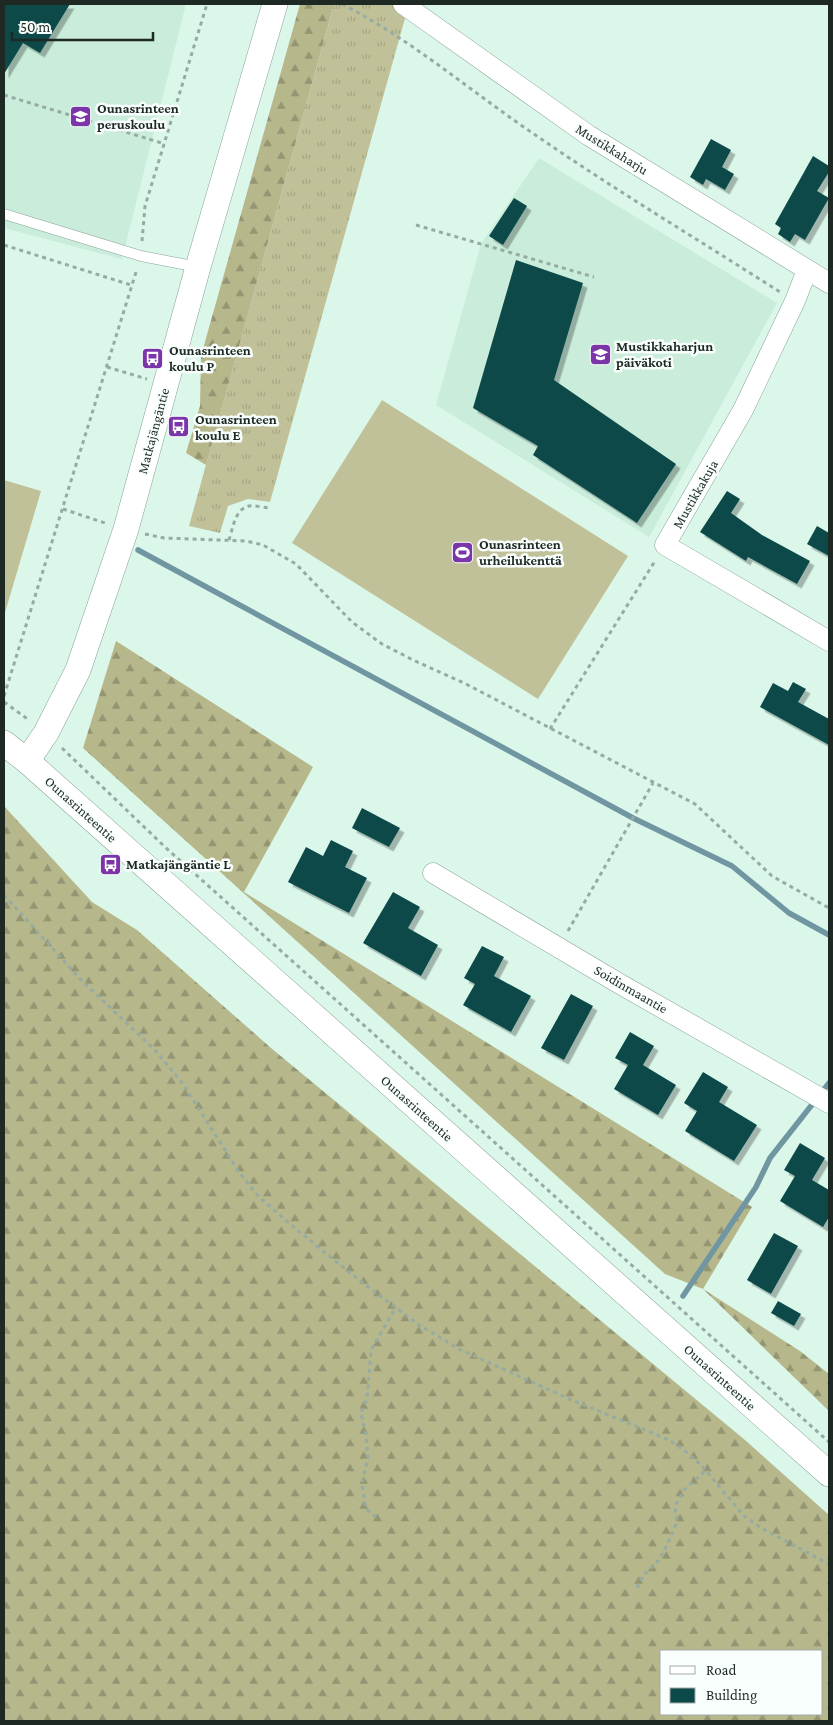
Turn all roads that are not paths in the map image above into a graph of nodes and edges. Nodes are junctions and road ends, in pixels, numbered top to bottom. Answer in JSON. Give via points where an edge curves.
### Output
{"nodes":[{"id":1,"x":275,"y":4,"type":"edge"},
{"id":2,"x":403,"y":4,"type":"edge"},
{"id":3,"x":4,"y":214,"type":"edge"},
{"id":4,"x":198,"y":268,"type":"junction"},
{"id":5,"x":807,"y":270,"type":"junction"},
{"id":6,"x":829,"y":283,"type":"edge"},
{"id":7,"x":829,"y":641,"type":"edge"},
{"id":8,"x":4,"y":743,"type":"edge"},
{"id":9,"x":27,"y":761,"type":"junction"},
{"id":10,"x":433,"y":873,"type":"dead end"},
{"id":11,"x":822,"y":1099,"type":"edge"},
{"id":12,"x":829,"y":1474,"type":"edge"}],
"edges":[{"from":1,"to":4,"type":"street","name":"Matkajängäntie"},
{"from":2,"to":5,"type":"street","name":"Mustikkaharju","via":[[588,135]]},
{"from":3,"to":4,"type":"lane","via":[[141,256]]},
{"from":4,"to":9,"type":"street","name":"Matkajängäntie","via":[[126,530],[84,654],[66,695]]},
{"from":5,"to":6,"type":"street","name":"Mustikkaharju"},
{"from":5,"to":7,"type":"street","name":"Mustikkakuja","via":[[743,410],[665,546]]},
{"from":8,"to":9,"type":"street","name":"Ounasrinteentie"},
{"from":9,"to":12,"type":"street","name":"Ounasrinteentie"},
{"from":10,"to":11,"type":"street","name":"Soidinmaantie"}]}
